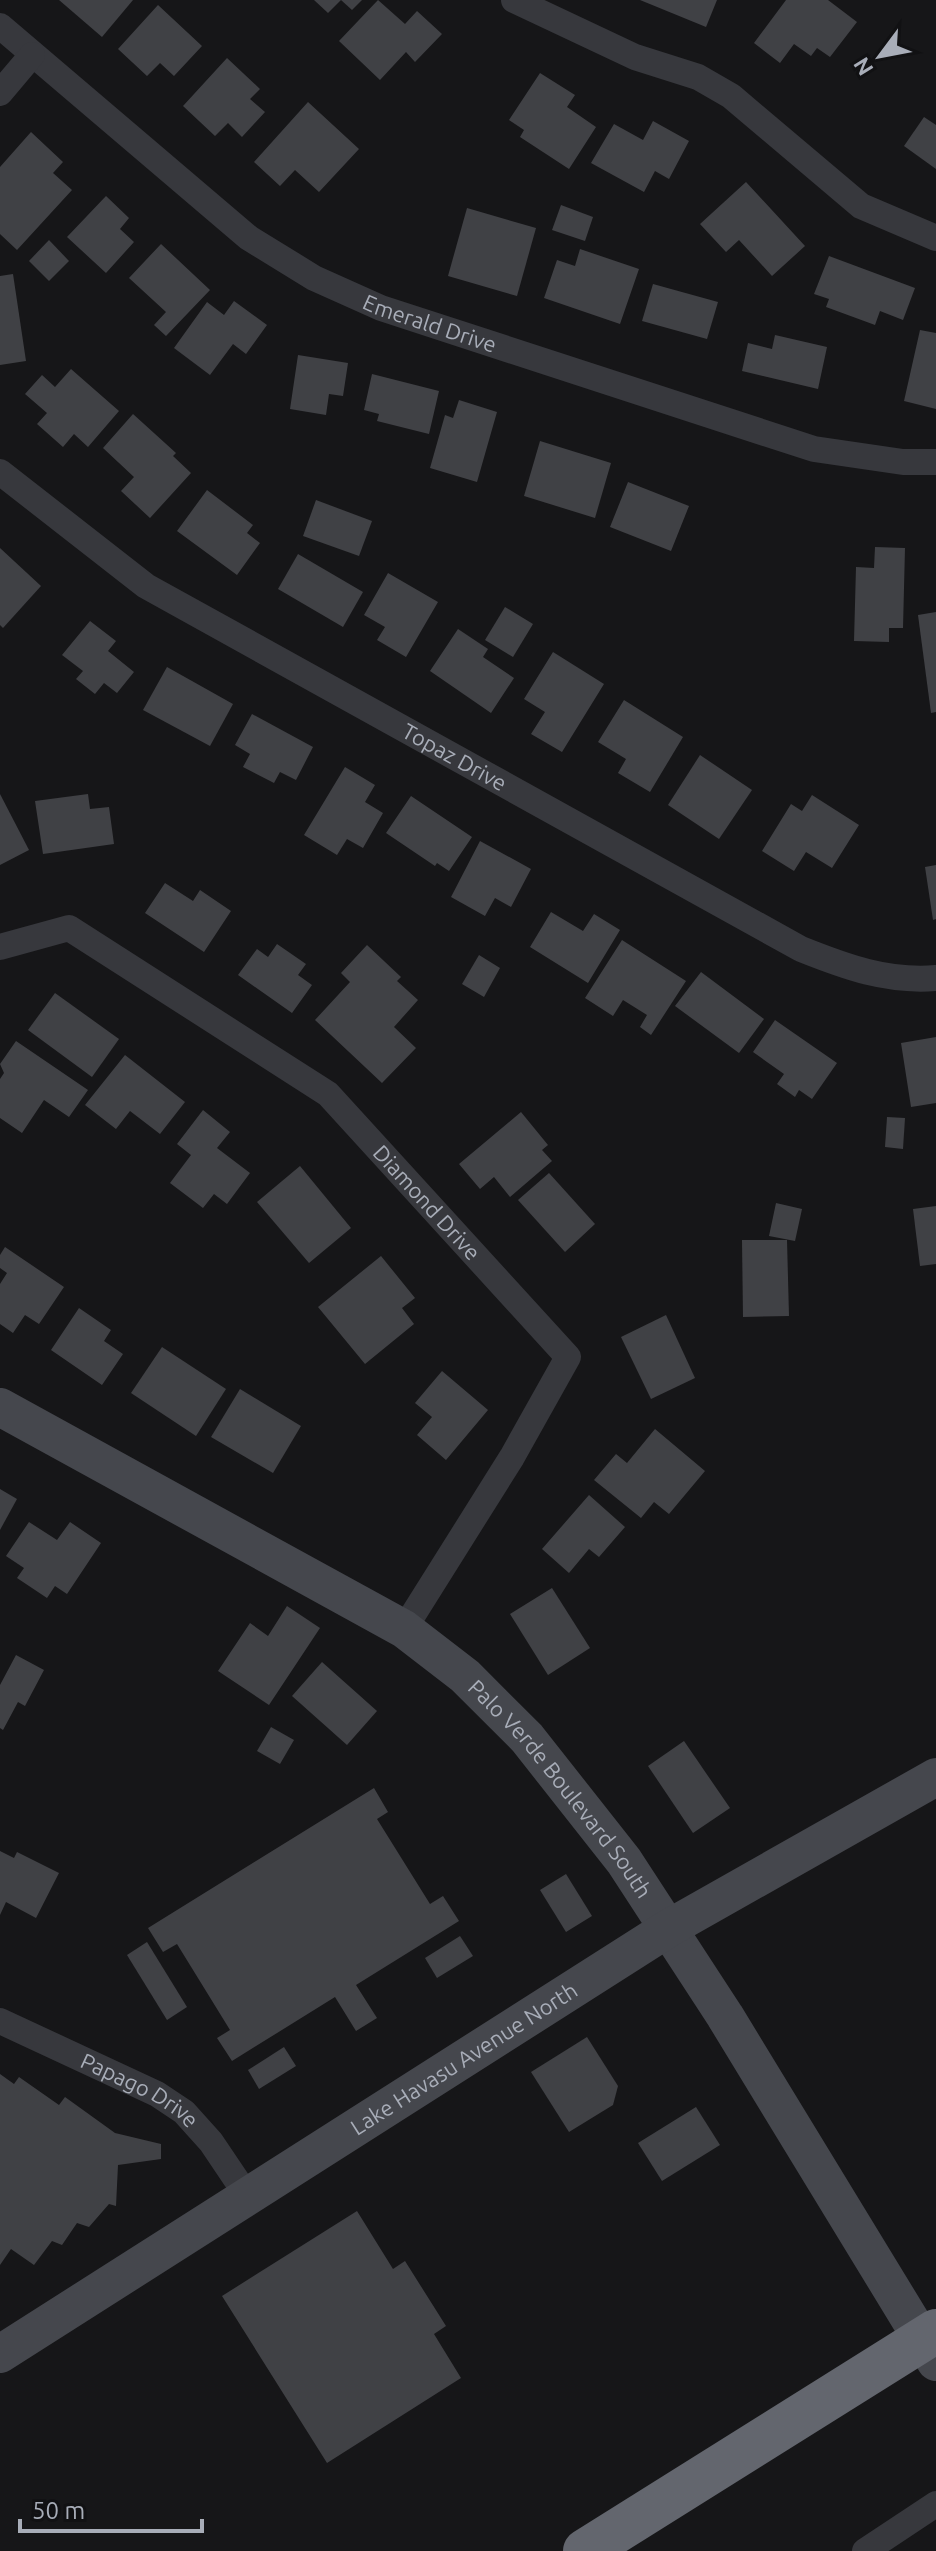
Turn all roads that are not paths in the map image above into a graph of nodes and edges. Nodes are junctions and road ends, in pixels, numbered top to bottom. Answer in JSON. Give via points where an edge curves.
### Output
{"nodes":[{"id":1,"x":514,"y":0,"type":"edge"},
{"id":2,"x":0,"y":26,"type":"edge"},
{"id":3,"x":32,"y":55,"type":"junction"},
{"id":4,"x":0,"y":93,"type":"edge"},
{"id":5,"x":936,"y":238,"type":"edge"},
{"id":6,"x":936,"y":462,"type":"edge"},
{"id":7,"x":0,"y":472,"type":"edge"},
{"id":8,"x":0,"y":947,"type":"edge"},
{"id":9,"x":936,"y":978,"type":"edge"},
{"id":10,"x":0,"y":1407,"type":"edge"},
{"id":11,"x":404,"y":1629,"type":"junction"},
{"id":12,"x":936,"y":1777,"type":"edge"},
{"id":13,"x":669,"y":1928,"type":"junction"},
{"id":14,"x":0,"y":2021,"type":"edge"},
{"id":15,"x":248,"y":2197,"type":"junction"},
{"id":16,"x":931,"y":2344,"type":"edge"},
{"id":17,"x":0,"y":2354,"type":"edge"},
{"id":18,"x":936,"y":2504,"type":"edge"},
{"id":19,"x":585,"y":2551,"type":"edge"},
{"id":20,"x":865,"y":2551,"type":"edge"}],
"edges":[{"from":1,"to":5,"type":"street","via":[[635,57],[698,77],[731,96],[861,206]]},
{"from":2,"to":3,"type":"street","name":"Emerald Drive"},
{"from":3,"to":4,"type":"street"},
{"from":3,"to":6,"type":"street","name":"Emerald Drive","via":[[249,238],[314,278],[381,308],[814,449]]},
{"from":7,"to":9,"type":"street","name":"Topaz Drive","via":[[146,586],[801,949],[855,971],[909,980]]},
{"from":8,"to":11,"type":"street","name":"Diamond Drive","via":[[69,928],[328,1094],[568,1357]]},
{"from":10,"to":11,"type":"main road","name":"Palo Verde Boulevard South"},
{"from":11,"to":13,"type":"main road","name":"Palo Verde Boulevard South","via":[[465,1676],[527,1738],[605,1835]]},
{"from":12,"to":13,"type":"main road","name":"Lake Havasu Avenue North"},
{"from":13,"to":15,"type":"main road","name":"Lake Havasu Avenue North"},
{"from":13,"to":16,"type":"main road","name":"Palo Verde Boulevard South"},
{"from":14,"to":15,"type":"street","name":"Papago Drive","via":[[157,2094],[184,2112]]},
{"from":15,"to":17,"type":"main road","name":"Lake Havasu Avenue North"},
{"from":16,"to":19,"type":"highway"},
{"from":18,"to":20,"type":"street"}]}
